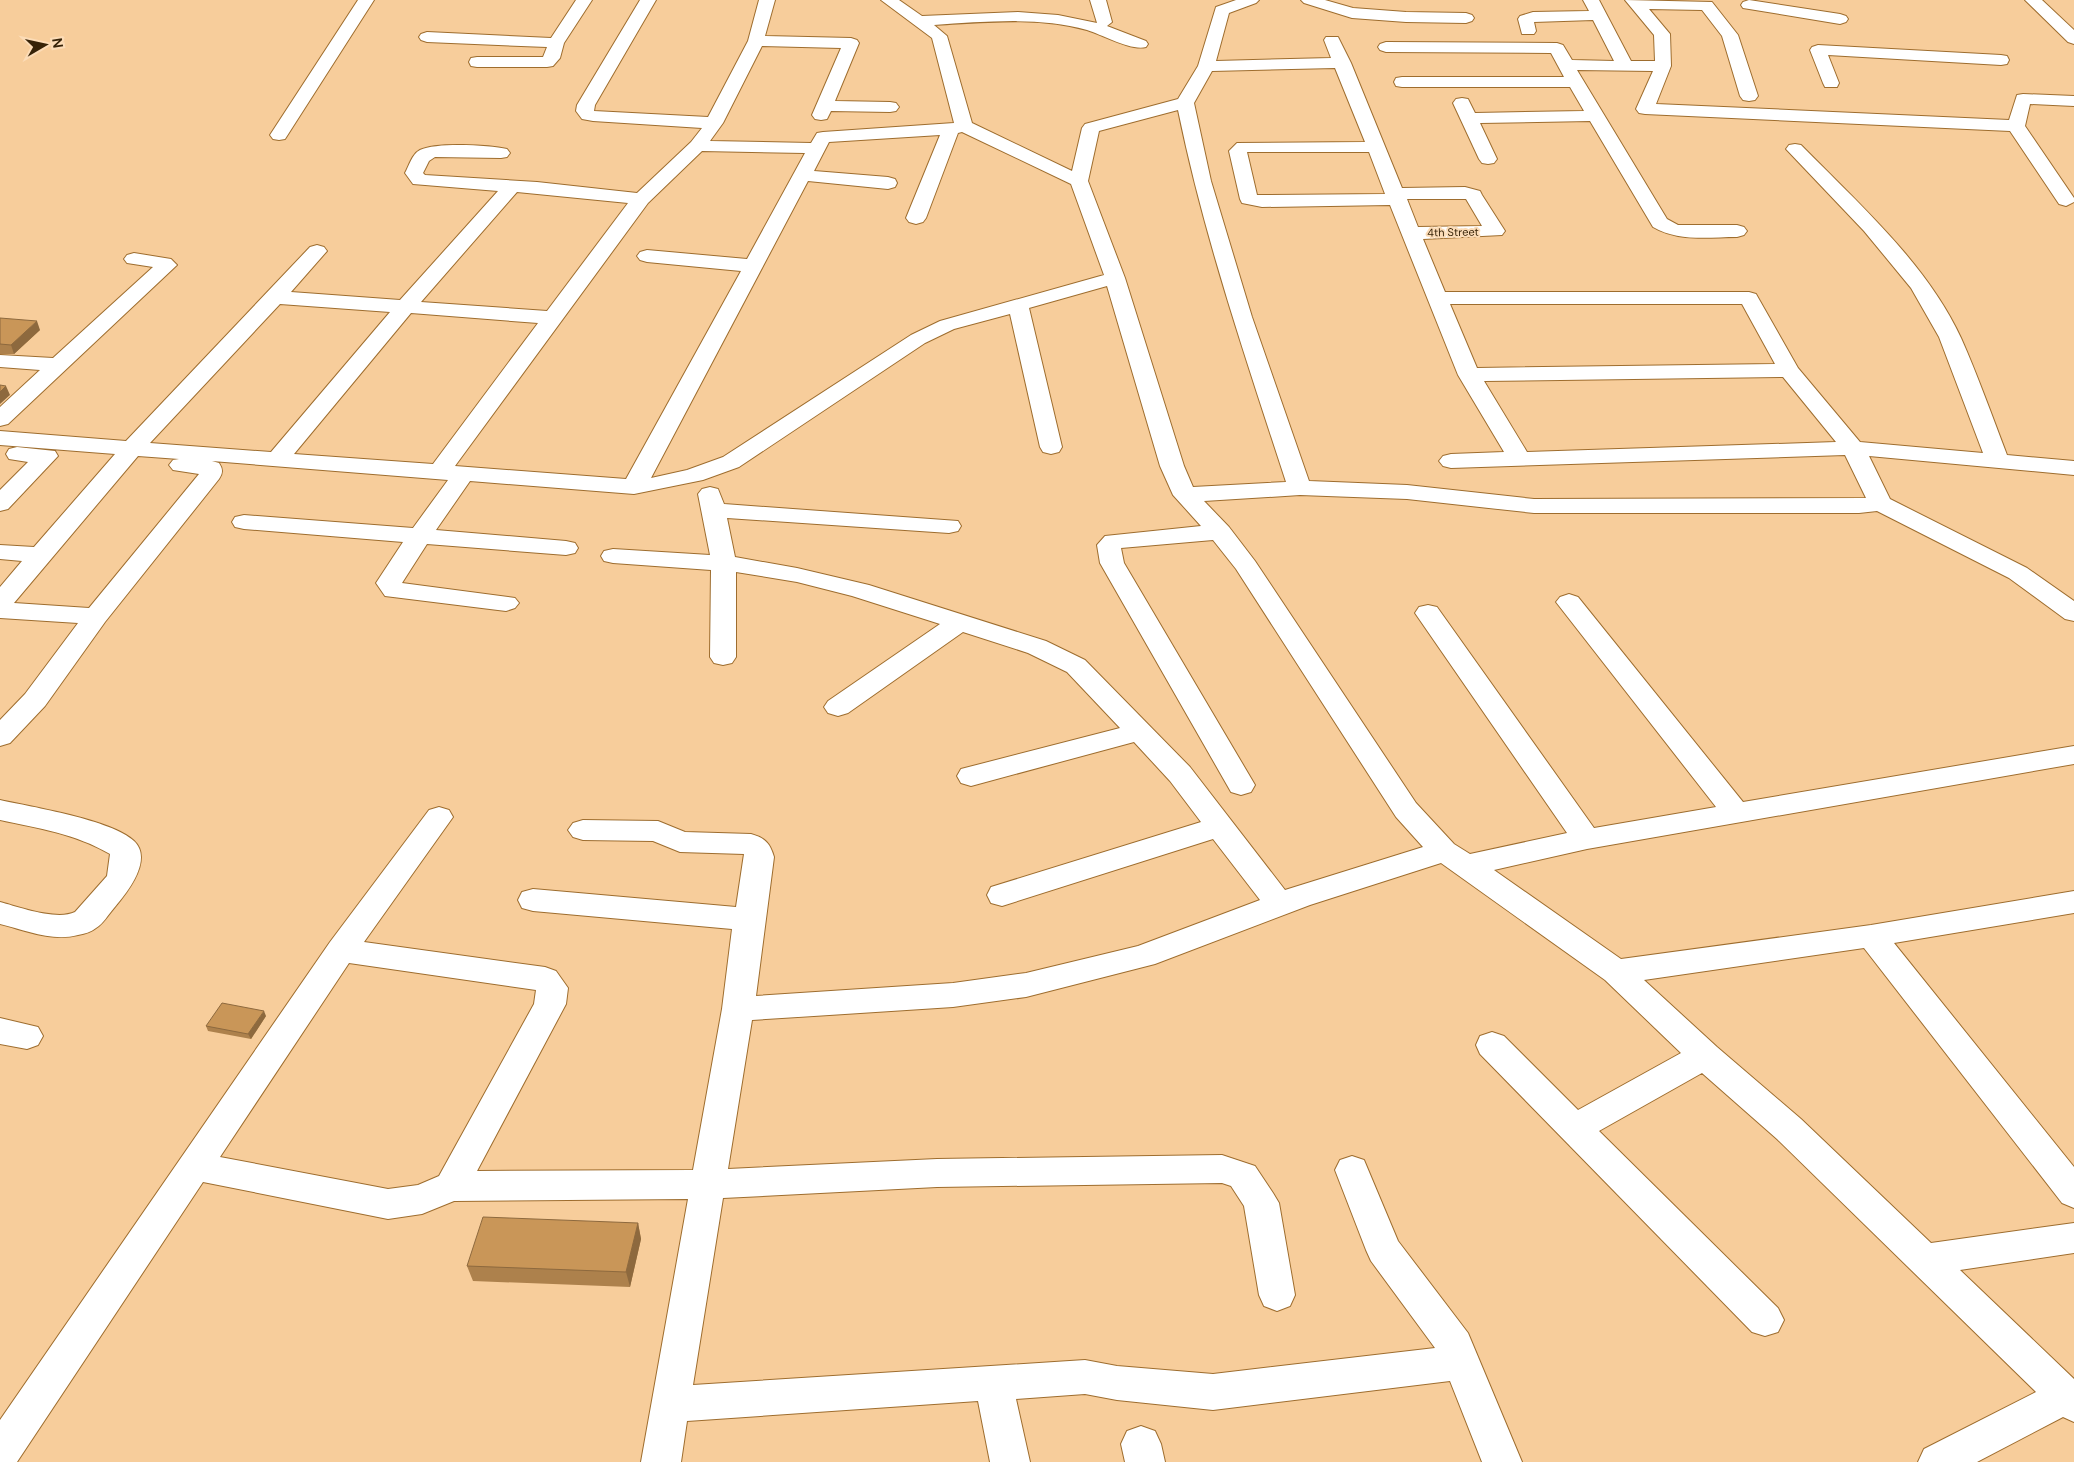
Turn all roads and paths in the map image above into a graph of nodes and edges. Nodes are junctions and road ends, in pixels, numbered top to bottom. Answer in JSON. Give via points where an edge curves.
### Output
{"nodes":[{"id":1,"x":366,"y":0,"type":"edge"},
{"id":2,"x":584,"y":0,"type":"edge"},
{"id":3,"x":648,"y":0,"type":"edge"},
{"id":4,"x":767,"y":0,"type":"edge"},
{"id":5,"x":889,"y":0,"type":"edge"},
{"id":6,"x":1098,"y":0,"type":"edge"},
{"id":7,"x":1251,"y":0,"type":"edge"},
{"id":8,"x":1310,"y":0,"type":"edge"},
{"id":9,"x":1825,"y":0,"type":"edge"},
{"id":10,"x":2033,"y":0,"type":"edge"},
{"id":11,"x":1635,"y":2,"type":"edge"},
{"id":12,"x":1749,"y":4,"type":"dead end"},
{"id":13,"x":1595,"y":7,"type":"edge"},
{"id":14,"x":1466,"y":18,"type":"dead end"},
{"id":15,"x":1840,"y":19,"type":"junction"},
{"id":16,"x":919,"y":21,"type":"junction"},
{"id":17,"x":1104,"y":22,"type":"dead end"},
{"id":18,"x":1528,"y":31,"type":"dead end"},
{"id":19,"x":427,"y":37,"type":"dead end"},
{"id":20,"x":2074,"y":39,"type":"edge"},
{"id":21,"x":1332,"y":40,"type":"dead end"},
{"id":22,"x":756,"y":41,"type":"junction"},
{"id":23,"x":556,"y":43,"type":"junction"},
{"id":24,"x":1140,"y":44,"type":"dead end"},
{"id":25,"x":1386,"y":47,"type":"dead end"},
{"id":26,"x":1868,"y":53,"type":"junction"},
{"id":27,"x":2001,"y":60,"type":"dead end"},
{"id":28,"x":476,"y":62,"type":"dead end"},
{"id":29,"x":1343,"y":63,"type":"junction"},
{"id":30,"x":1566,"y":65,"type":"junction"},
{"id":31,"x":1206,"y":66,"type":"junction"},
{"id":32,"x":1625,"y":66,"type":"junction"},
{"id":33,"x":1663,"y":66,"type":"junction"},
{"id":34,"x":1402,"y":82,"type":"dead end"},
{"id":35,"x":1451,"y":82,"type":"junction"},
{"id":36,"x":1575,"y":82,"type":"junction"},
{"id":37,"x":1831,"y":83,"type":"dead end"},
{"id":38,"x":1749,"y":96,"type":"dead end"},
{"id":39,"x":2074,"y":101,"type":"edge"},
{"id":40,"x":1185,"y":102,"type":"junction"},
{"id":41,"x":890,"y":108,"type":"dead end"},
{"id":42,"x":1596,"y":116,"type":"junction"},
{"id":43,"x":1470,"y":118,"type":"junction"},
{"id":44,"x":714,"y":123,"type":"junction"},
{"id":45,"x":2016,"y":126,"type":"junction"},
{"id":46,"x":958,"y":128,"type":"junction"},
{"id":47,"x":280,"y":135,"type":"dead end"},
{"id":48,"x":697,"y":146,"type":"junction"},
{"id":49,"x":1377,"y":147,"type":"junction"},
{"id":50,"x":817,"y":148,"type":"junction"},
{"id":51,"x":1795,"y":149,"type":"dead end"},
{"id":52,"x":500,"y":153,"type":"dead end"},
{"id":53,"x":1488,"y":158,"type":"dead end"},
{"id":54,"x":802,"y":175,"type":"junction"},
{"id":55,"x":1078,"y":181,"type":"junction"},
{"id":56,"x":888,"y":183,"type":"dead end"},
{"id":57,"x":512,"y":187,"type":"junction"},
{"id":58,"x":1396,"y":197,"type":"junction"},
{"id":59,"x":641,"y":199,"type":"junction"},
{"id":60,"x":2066,"y":200,"type":"dead end"},
{"id":61,"x":916,"y":218,"type":"dead end"},
{"id":62,"x":1737,"y":231,"type":"dead end"},
{"id":63,"x":1411,"y":233,"type":"junction"},
{"id":64,"x":317,"y":251,"type":"dead end"},
{"id":65,"x":647,"y":256,"type":"dead end"},
{"id":66,"x":134,"y":259,"type":"dead end"},
{"id":67,"x":753,"y":266,"type":"junction"},
{"id":68,"x":1115,"y":278,"type":"junction"},
{"id":69,"x":276,"y":297,"type":"junction"},
{"id":70,"x":1436,"y":298,"type":"junction"},
{"id":71,"x":1018,"y":304,"type":"junction"},
{"id":72,"x":406,"y":306,"type":"junction"},
{"id":73,"x":552,"y":318,"type":"junction"},
{"id":74,"x":0,"y":361,"type":"edge"},
{"id":75,"x":56,"y":365,"type":"junction"},
{"id":76,"x":1789,"y":370,"type":"junction"},
{"id":77,"x":1469,"y":374,"type":"junction"},
{"id":78,"x":0,"y":419,"type":"edge"},
{"id":79,"x":0,"y":438,"type":"edge"},
{"id":80,"x":1051,"y":447,"type":"dead end"},
{"id":81,"x":1853,"y":448,"type":"junction"},
{"id":82,"x":0,"y":453,"type":"edge"},
{"id":83,"x":126,"y":455,"type":"junction"},
{"id":84,"x":1520,"y":459,"type":"junction"},
{"id":85,"x":277,"y":460,"type":"junction"},
{"id":86,"x":1451,"y":461,"type":"dead end"},
{"id":87,"x":1998,"y":462,"type":"junction"},
{"id":88,"x":2074,"y":468,"type":"edge"},
{"id":89,"x":439,"y":472,"type":"junction"},
{"id":90,"x":705,"y":473,"type":"junction"},
{"id":91,"x":463,"y":475,"type":"junction"},
{"id":92,"x":634,"y":487,"type":"junction"},
{"id":93,"x":1300,"y":488,"type":"junction"},
{"id":94,"x":1185,"y":495,"type":"junction"},
{"id":95,"x":1880,"y":503,"type":"junction"},
{"id":96,"x":0,"y":504,"type":"edge"},
{"id":97,"x":713,"y":510,"type":"junction"},
{"id":98,"x":244,"y":522,"type":"dead end"},
{"id":99,"x":949,"y":526,"type":"dead end"},
{"id":100,"x":1220,"y":532,"type":"junction"},
{"id":101,"x":421,"y":536,"type":"junction"},
{"id":102,"x":566,"y":548,"type":"dead end"},
{"id":103,"x":0,"y":552,"type":"edge"},
{"id":104,"x":41,"y":555,"type":"junction"},
{"id":105,"x":613,"y":556,"type":"dead end"},
{"id":106,"x":724,"y":563,"type":"junction"},
{"id":107,"x":0,"y":602,"type":"edge"},
{"id":108,"x":1568,"y":602,"type":"dead end"},
{"id":109,"x":506,"y":603,"type":"dead end"},
{"id":110,"x":0,"y":610,"type":"edge"},
{"id":111,"x":1428,"y":613,"type":"dead end"},
{"id":112,"x":2074,"y":613,"type":"edge"},
{"id":113,"x":96,"y":616,"type":"junction"},
{"id":114,"x":960,"y":622,"type":"junction"},
{"id":115,"x":723,"y":657,"type":"dead end"},
{"id":116,"x":838,"y":707,"type":"dead end"},
{"id":117,"x":1139,"y":732,"type":"junction"},
{"id":118,"x":0,"y":737,"type":"edge"},
{"id":119,"x":2074,"y":755,"type":"edge"},
{"id":120,"x":971,"y":776,"type":"dead end"},
{"id":121,"x":1241,"y":785,"type":"dead end"},
{"id":122,"x":0,"y":810,"type":"edge"},
{"id":123,"x":1736,"y":813,"type":"junction"},
{"id":124,"x":439,"y":817,"type":"dead end"},
{"id":125,"x":1220,"y":826,"type":"junction"},
{"id":126,"x":583,"y":830,"type":"dead end"},
{"id":127,"x":1587,"y":839,"type":"junction"},
{"id":128,"x":1455,"y":858,"type":"junction"},
{"id":129,"x":1002,"y":895,"type":"dead end"},
{"id":130,"x":532,"y":900,"type":"dead end"},
{"id":131,"x":2074,"y":902,"type":"edge"},
{"id":132,"x":1279,"y":904,"type":"junction"},
{"id":133,"x":0,"y":913,"type":"edge"},
{"id":134,"x":749,"y":919,"type":"junction"},
{"id":135,"x":1871,"y":936,"type":"junction"},
{"id":136,"x":341,"y":950,"type":"junction"},
{"id":137,"x":1616,"y":972,"type":"junction"},
{"id":138,"x":738,"y":1009,"type":"junction"},
{"id":139,"x":1492,"y":1045,"type":"dead end"},
{"id":140,"x":1705,"y":1056,"type":"junction"},
{"id":141,"x":1574,"y":1128,"type":"junction"},
{"id":142,"x":195,"y":1166,"type":"junction"},
{"id":143,"x":1352,"y":1170,"type":"dead end"},
{"id":144,"x":709,"y":1184,"type":"junction"},
{"id":145,"x":451,"y":1186,"type":"junction"},
{"id":146,"x":2074,"y":1193,"type":"edge"},
{"id":147,"x":2074,"y":1238,"type":"edge"},
{"id":148,"x":1923,"y":1260,"type":"junction"},
{"id":149,"x":1277,"y":1295,"type":"dead end"},
{"id":150,"x":1765,"y":1320,"type":"dead end"},
{"id":151,"x":1462,"y":1362,"type":"junction"},
{"id":152,"x":994,"y":1383,"type":"junction"},
{"id":153,"x":2070,"y":1400,"type":"edge"},
{"id":154,"x":671,"y":1404,"type":"junction"},
{"id":155,"x":0,"y":1453,"type":"edge"},
{"id":156,"x":661,"y":1462,"type":"edge"},
{"id":157,"x":1010,"y":1462,"type":"edge"},
{"id":158,"x":1502,"y":1462,"type":"edge"},
{"id":159,"x":1938,"y":1462,"type":"edge"}],
"edges":[{"from":1,"to":47,"type":"street"},
{"from":2,"to":23,"type":"street"},
{"from":3,"to":44,"type":"street","via":[[585,111],[593,116]]},
{"from":4,"to":22,"type":"street"},
{"from":5,"to":16,"type":"street"},
{"from":6,"to":17,"type":"street"},
{"from":7,"to":31,"type":"street","via":[[1222,10]]},
{"from":8,"to":14,"type":"street","via":[[1352,13]]},
{"from":9,"to":15,"type":"street"},
{"from":10,"to":20,"type":"street"},
{"from":11,"to":33,"type":"street","via":[[1662,34]]},
{"from":11,"to":38,"type":"street","via":[[1706,5],[1730,35]]},
{"from":12,"to":15,"type":"street"},
{"from":13,"to":18,"type":"street","via":[[1526,19]]},
{"from":13,"to":32,"type":"street"},
{"from":15,"to":26,"type":"street"},
{"from":16,"to":24,"type":"street","via":[[1000,18],[1069,22]]},
{"from":16,"to":46,"type":"street","via":[[940,36]]},
{"from":19,"to":23,"type":"street","via":[[489,34]]},
{"from":21,"to":29,"type":"street"},
{"from":22,"to":41,"type":"street","via":[[851,43],[823,111]]},
{"from":22,"to":44,"type":"street"},
{"from":23,"to":28,"type":"street","via":[[552,58],[547,62]]},
{"from":25,"to":30,"type":"street","via":[[1557,48]]},
{"from":26,"to":27,"type":"street"},
{"from":26,"to":37,"type":"street","via":[[1818,50]]},
{"from":29,"to":31,"type":"street"},
{"from":29,"to":49,"type":"street"},
{"from":30,"to":32,"type":"street"},
{"from":30,"to":36,"type":"street"},
{"from":31,"to":40,"type":"street"},
{"from":32,"to":33,"type":"street"},
{"from":33,"to":45,"type":"street","via":[[1645,109]]},
{"from":34,"to":35,"type":"street"},
{"from":35,"to":36,"type":"street"},
{"from":35,"to":43,"type":"street"},
{"from":36,"to":42,"type":"street"},
{"from":39,"to":45,"type":"street","via":[[2023,99]]},
{"from":40,"to":55,"type":"street","via":[[1091,128]]},
{"from":40,"to":93,"type":"street","via":[[1202,181],[1239,308]]},
{"from":42,"to":43,"type":"street"},
{"from":42,"to":62,"type":"street","via":[[1660,223],[1678,230]]},
{"from":43,"to":53,"type":"street"},
{"from":44,"to":48,"type":"street"},
{"from":45,"to":60,"type":"street"},
{"from":46,"to":50,"type":"street","via":[[824,137]]},
{"from":46,"to":55,"type":"street"},
{"from":46,"to":61,"type":"street"},
{"from":48,"to":50,"type":"street"},
{"from":48,"to":59,"type":"street"},
{"from":49,"to":58,"type":"street"},
{"from":49,"to":58,"type":"street","via":[[1243,147],[1238,151],[1249,199]]},
{"from":50,"to":54,"type":"street"},
{"from":51,"to":87,"type":"street","via":[[1871,227],[1920,286],[1950,337]]},
{"from":52,"to":57,"type":"street","via":[[441,151],[427,154],[414,173],[420,180]]},
{"from":54,"to":56,"type":"street"},
{"from":54,"to":67,"type":"street"},
{"from":55,"to":68,"type":"street"},
{"from":57,"to":59,"type":"street"},
{"from":57,"to":72,"type":"street"},
{"from":58,"to":63,"type":"street"},
{"from":58,"to":63,"type":"street","name":"4th Street","via":[[1465,193],[1473,196],[1495,231]]},
{"from":59,"to":73,"type":"street"},
{"from":63,"to":70,"type":"street"},
{"from":64,"to":69,"type":"street"},
{"from":65,"to":67,"type":"street"},
{"from":66,"to":75,"type":"street","via":[[167,265]]},
{"from":67,"to":92,"type":"street"},
{"from":68,"to":71,"type":"street"},
{"from":68,"to":94,"type":"street","via":[[1172,466]]},
{"from":69,"to":72,"type":"street"},
{"from":69,"to":83,"type":"street"},
{"from":70,"to":76,"type":"street","via":[[1749,298]]},
{"from":70,"to":77,"type":"street"},
{"from":71,"to":80,"type":"street"},
{"from":71,"to":90,"type":"street","via":[[947,325],[918,339],[731,462]]},
{"from":72,"to":73,"type":"street"},
{"from":72,"to":85,"type":"street"},
{"from":73,"to":89,"type":"street"},
{"from":74,"to":75,"type":"street"},
{"from":75,"to":78,"type":"street"},
{"from":76,"to":77,"type":"street"},
{"from":76,"to":81,"type":"street"},
{"from":77,"to":84,"type":"street"},
{"from":79,"to":83,"type":"street"},
{"from":81,"to":84,"type":"street"},
{"from":81,"to":87,"type":"street"},
{"from":81,"to":95,"type":"street"},
{"from":82,"to":96,"type":"street","via":[[47,456]]},
{"from":83,"to":85,"type":"street"},
{"from":83,"to":104,"type":"street"},
{"from":83,"to":113,"type":"street","via":[[204,466],[211,468],[211,474]]},
{"from":84,"to":86,"type":"street"},
{"from":85,"to":89,"type":"street"},
{"from":87,"to":88,"type":"street"},
{"from":89,"to":91,"type":"street"},
{"from":90,"to":92,"type":"street","via":[[679,481]]},
{"from":90,"to":97,"type":"street"},
{"from":91,"to":92,"type":"street"},
{"from":91,"to":101,"type":"street"},
{"from":93,"to":94,"type":"street"},
{"from":93,"to":95,"type":"street","via":[[1407,492],[1534,506],[1754,507]]},
{"from":94,"to":100,"type":"street"},
{"from":95,"to":112,"type":"street","via":[[2018,573]]},
{"from":97,"to":99,"type":"street"},
{"from":97,"to":106,"type":"street"},
{"from":98,"to":101,"type":"street"},
{"from":100,"to":121,"type":"street","via":[[1114,541],[1109,545],[1109,551],[1112,563]]},
{"from":100,"to":128,"type":"street","via":[[1246,566],[1406,810]]},
{"from":101,"to":102,"type":"street"},
{"from":101,"to":109,"type":"street","via":[[389,583],[394,591]]},
{"from":103,"to":104,"type":"street"},
{"from":104,"to":107,"type":"street"},
{"from":105,"to":106,"type":"street"},
{"from":106,"to":114,"type":"street","via":[[860,590]]},
{"from":106,"to":115,"type":"street"},
{"from":108,"to":123,"type":"street"},
{"from":110,"to":113,"type":"street"},
{"from":111,"to":127,"type":"street"},
{"from":113,"to":118,"type":"street","via":[[35,700]]},
{"from":114,"to":116,"type":"street"},
{"from":114,"to":117,"type":"street","via":[[1037,647],[1076,666]]},
{"from":117,"to":120,"type":"street"},
{"from":117,"to":125,"type":"street","via":[[1180,774]]},
{"from":119,"to":123,"type":"street"},
{"from":122,"to":133,"type":"street","via":[[110,839],[124,849],[126,864],[119,882],[86,920],[75,926],[62,927]]},
{"from":123,"to":127,"type":"street"},
{"from":124,"to":136,"type":"street"},
{"from":125,"to":129,"type":"street"},
{"from":125,"to":132,"type":"street"},
{"from":126,"to":134,"type":"street","via":[[658,831],[680,842],[751,844],[759,857]]},
{"from":127,"to":128,"type":"street"},
{"from":128,"to":132,"type":"street"},
{"from":128,"to":137,"type":"street"},
{"from":130,"to":134,"type":"street"},
{"from":131,"to":135,"type":"street"},
{"from":132,"to":138,"type":"street","via":[[1144,956],[1026,985],[953,995]]},
{"from":134,"to":138,"type":"street"},
{"from":135,"to":137,"type":"street"},
{"from":135,"to":146,"type":"street"},
{"from":136,"to":142,"type":"street"},
{"from":136,"to":145,"type":"street","via":[[546,979],[552,988],[550,1004]]},
{"from":137,"to":140,"type":"street"},
{"from":138,"to":144,"type":"street"},
{"from":139,"to":141,"type":"street"},
{"from":140,"to":141,"type":"street"},
{"from":140,"to":148,"type":"street","via":[[1789,1129]]},
{"from":141,"to":150,"type":"street"},
{"from":142,"to":145,"type":"street","via":[[388,1204],[422,1199]]},
{"from":142,"to":155,"type":"street"},
{"from":143,"to":151,"type":"street","via":[[1384,1250],[1454,1345]]},
{"from":144,"to":145,"type":"street"},
{"from":144,"to":149,"type":"street","via":[[937,1173],[1222,1169],[1242,1176],[1261,1203]]},
{"from":144,"to":154,"type":"street"},
{"from":147,"to":148,"type":"street"},
{"from":148,"to":153,"type":"street"},
{"from":151,"to":152,"type":"street","via":[[1212,1392],[1085,1377]]},
{"from":151,"to":158,"type":"street"},
{"from":152,"to":154,"type":"street"},
{"from":152,"to":157,"type":"street"},
{"from":153,"to":159,"type":"street"},
{"from":154,"to":156,"type":"street"}]}
